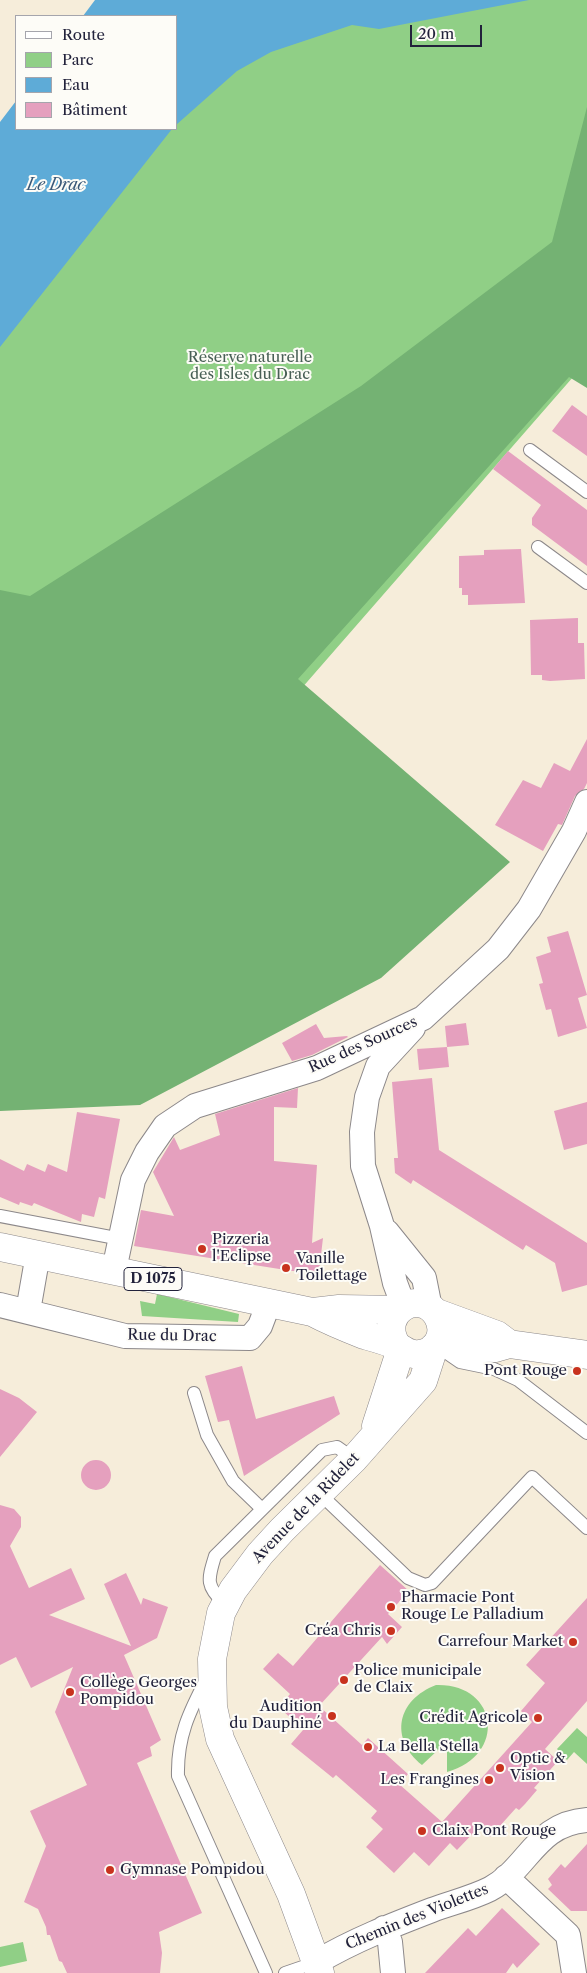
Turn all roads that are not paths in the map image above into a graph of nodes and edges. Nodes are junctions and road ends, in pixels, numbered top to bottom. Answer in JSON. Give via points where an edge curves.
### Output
{"nodes":[{"id":1,"x":530,"y":450,"type":"dead end"},
{"id":2,"x":587,"y":492,"type":"edge"},
{"id":3,"x":538,"y":547,"type":"dead end"},
{"id":4,"x":587,"y":583,"type":"edge"},
{"id":5,"x":587,"y":802,"type":"edge"},
{"id":6,"x":423,"y":1018,"type":"junction"},
{"id":7,"x":0,"y":1216,"type":"edge"},
{"id":8,"x":382,"y":1226,"type":"junction"},
{"id":9,"x":121,"y":1239,"type":"junction"},
{"id":10,"x":0,"y":1247,"type":"edge"},
{"id":11,"x":38,"y":1254,"type":"junction"},
{"id":12,"x":114,"y":1270,"type":"junction"},
{"id":13,"x":0,"y":1305,"type":"edge"},
{"id":14,"x":268,"y":1305,"type":"junction"},
{"id":15,"x":402,"y":1308,"type":"junction"},
{"id":16,"x":433,"y":1310,"type":"junction"},
{"id":17,"x":28,"y":1311,"type":"junction"},
{"id":18,"x":312,"y":1312,"type":"junction"},
{"id":19,"x":437,"y":1344,"type":"junction"},
{"id":20,"x":509,"y":1344,"type":"junction"},
{"id":21,"x":399,"y":1348,"type":"junction"},
{"id":22,"x":587,"y":1355,"type":"edge"},
{"id":23,"x":194,"y":1393,"type":"dead end"},
{"id":24,"x":587,"y":1433,"type":"edge"},
{"id":25,"x":372,"y":1436,"type":"junction"},
{"id":26,"x":354,"y":1459,"type":"junction"},
{"id":27,"x":320,"y":1493,"type":"junction"},
{"id":28,"x":262,"y":1509,"type":"junction"},
{"id":29,"x":587,"y":1528,"type":"edge"},
{"id":30,"x":225,"y":1604,"type":"junction"},
{"id":31,"x":210,"y":1671,"type":"junction"},
{"id":32,"x":587,"y":1820,"type":"edge"},
{"id":33,"x":506,"y":1877,"type":"junction"},
{"id":34,"x":384,"y":1928,"type":"junction"},
{"id":35,"x":319,"y":1967,"type":"edge"},
{"id":36,"x":266,"y":1973,"type":"edge"},
{"id":37,"x":285,"y":1973,"type":"edge"},
{"id":38,"x":393,"y":1973,"type":"edge"},
{"id":39,"x":574,"y":1973,"type":"edge"}],
"edges":[{"from":1,"to":2,"type":"lane"},
{"from":3,"to":4,"type":"lane"},
{"from":5,"to":6,"type":"street","name":"Rue des Sources","via":[[529,909],[498,949]]},
{"from":6,"to":8,"type":"street","via":[[378,1066],[367,1097],[362,1132],[363,1166]]},
{"from":6,"to":9,"type":"street","name":"Rue des Sources","via":[[317,1068],[196,1106],[165,1126],[146,1152],[133,1180]]},
{"from":7,"to":9,"type":"lane"},
{"from":8,"to":15,"type":"street"},
{"from":8,"to":16,"type":"street","via":[[424,1278]]},
{"from":9,"to":12,"type":"street","name":"Rue des Sources"},
{"from":10,"to":11,"type":"main road","number":"D 1075"},
{"from":11,"to":12,"type":"main road","number":"D 1075"},
{"from":11,"to":17,"type":"street"},
{"from":12,"to":14,"type":"main road","number":"D 1075"},
{"from":13,"to":17,"type":"street","name":"Rue du Drac"},
{"from":14,"to":17,"type":"street","name":"Rue du Drac","via":[[260,1326],[250,1338],[125,1336]]},
{"from":14,"to":18,"type":"main road","number":"D 1075"},
{"from":15,"to":16,"type":"main road","via":[[414,1303]]},
{"from":15,"to":18,"type":"main road","number":"D 1075"},
{"from":15,"to":21,"type":"main road","via":[[391,1323],[390,1331]]},
{"from":16,"to":19,"type":"main road","via":[[441,1322]]},
{"from":16,"to":20,"type":"main road","via":[[498,1335]]},
{"from":18,"to":21,"type":"main road","number":"D 1075"},
{"from":19,"to":20,"type":"main road","via":[[474,1348]]},
{"from":19,"to":21,"type":"main road","via":[[419,1354]]},
{"from":19,"to":24,"type":"lane","via":[[460,1362],[494,1369],[518,1380]]},
{"from":19,"to":25,"type":"main road","name":"Avenue de la Ridelet","via":[[423,1381]]},
{"from":20,"to":22,"type":"main road"},
{"from":21,"to":25,"type":"main road","name":"Avenue de la Ridelet"},
{"from":23,"to":28,"type":"lane","via":[[207,1435],[233,1480]]},
{"from":25,"to":26,"type":"main road","name":"Avenue de la Ridelet"},
{"from":26,"to":27,"type":"main road","name":"Avenue de la Ridelet"},
{"from":26,"to":28,"type":"lane","via":[[337,1447],[322,1450]]},
{"from":27,"to":29,"type":"lane","via":[[408,1578],[425,1585],[432,1583],[532,1477]]},
{"from":27,"to":30,"type":"main road","name":"Avenue de la Ridelet","via":[[260,1554]]},
{"from":28,"to":30,"type":"lane","via":[[215,1556],[208,1578],[211,1588]]},
{"from":30,"to":31,"type":"main road","name":"Avenue de la Ridelet"},
{"from":31,"to":35,"type":"main road","name":"Avenue de la Ridelet","via":[[220,1739],[291,1894]]},
{"from":31,"to":36,"type":"lane","via":[[185,1720],[177,1755],[178,1776]]},
{"from":32,"to":33,"type":"street","name":"Chemin des Violettes","via":[[556,1827]]},
{"from":33,"to":34,"type":"street","name":"Chemin des Violettes","via":[[490,1889]]},
{"from":33,"to":39,"type":"street","via":[[568,1935]]},
{"from":34,"to":35,"type":"street","name":"Chemin des Violettes"},
{"from":34,"to":38,"type":"street","via":[[390,1942]]},
{"from":35,"to":37,"type":"lane"}]}
